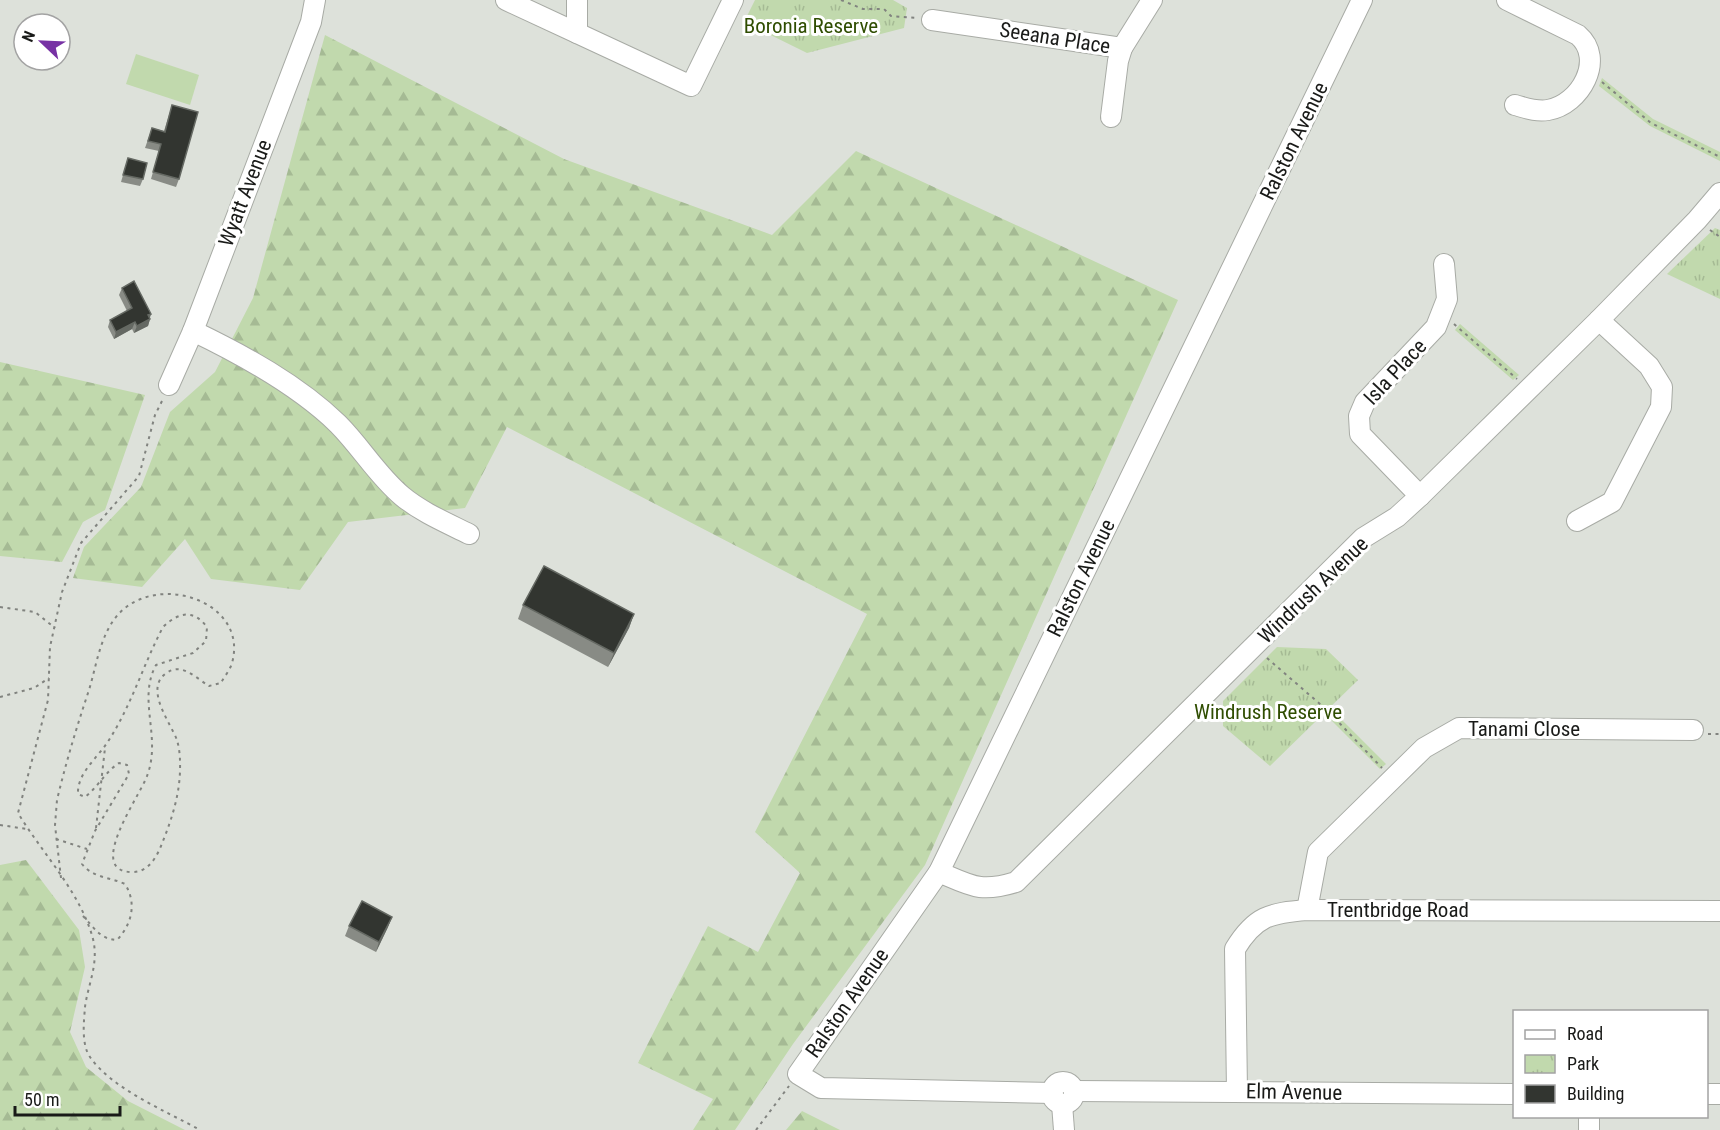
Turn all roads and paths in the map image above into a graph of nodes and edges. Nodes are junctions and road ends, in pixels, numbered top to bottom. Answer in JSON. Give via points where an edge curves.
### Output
{"nodes":[{"id":1,"x":315,"y":0,"type":"edge"},
{"id":2,"x":506,"y":0,"type":"edge"},
{"id":3,"x":577,"y":0,"type":"edge"},
{"id":4,"x":733,"y":0,"type":"edge"},
{"id":5,"x":840,"y":0,"type":"edge"},
{"id":6,"x":1152,"y":0,"type":"edge"},
{"id":7,"x":1362,"y":0,"type":"edge"},
{"id":8,"x":1507,"y":0,"type":"edge"},
{"id":9,"x":932,"y":20,"type":"joint"},
{"id":10,"x":577,"y":33,"type":"junction"},
{"id":11,"x":1122,"y":48,"type":"junction"},
{"id":12,"x":1589,"y":71,"type":"junction"},
{"id":13,"x":1515,"y":105,"type":"dead end"},
{"id":14,"x":1111,"y":117,"type":"dead end"},
{"id":15,"x":1720,"y":157,"type":"edge"},
{"id":16,"x":1720,"y":193,"type":"edge"},
{"id":17,"x":1444,"y":264,"type":"dead end"},
{"id":18,"x":1442,"y":315,"type":"junction"},
{"id":19,"x":1599,"y":320,"type":"junction"},
{"id":20,"x":192,"y":331,"type":"junction"},
{"id":21,"x":169,"y":385,"type":"joint"},
{"id":22,"x":1528,"y":389,"type":"junction"},
{"id":23,"x":1420,"y":496,"type":"junction"},
{"id":24,"x":1577,"y":521,"type":"dead end"},
{"id":25,"x":470,"y":534,"type":"dead end"},
{"id":26,"x":0,"y":607,"type":"edge"},
{"id":27,"x":55,"y":628,"type":"junction"},
{"id":28,"x":1255,"y":648,"type":"junction"},
{"id":29,"x":49,"y":678,"type":"junction"},
{"id":30,"x":0,"y":697,"type":"edge"},
{"id":31,"x":1693,"y":730,"type":"dead end"},
{"id":32,"x":105,"y":746,"type":"junction"},
{"id":33,"x":1392,"y":779,"type":"junction"},
{"id":34,"x":99,"y":787,"type":"junction"},
{"id":35,"x":0,"y":825,"type":"edge"},
{"id":36,"x":28,"y":829,"type":"junction"},
{"id":37,"x":95,"y":831,"type":"junction"},
{"id":38,"x":56,"y":839,"type":"junction"},
{"id":39,"x":87,"y":849,"type":"junction"},
{"id":40,"x":939,"y":872,"type":"junction"},
{"id":41,"x":61,"y":878,"type":"junction"},
{"id":42,"x":1306,"y":910,"type":"junction"},
{"id":43,"x":1720,"y":910,"type":"edge"},
{"id":44,"x":82,"y":915,"type":"junction"},
{"id":45,"x":798,"y":1074,"type":"junction"},
{"id":46,"x":1237,"y":1091,"type":"junction"},
{"id":47,"x":1513,"y":1094,"type":"edge"},
{"id":48,"x":1063,"y":1096,"type":"junction"},
{"id":49,"x":200,"y":1130,"type":"edge"},
{"id":50,"x":756,"y":1130,"type":"edge"},
{"id":51,"x":1064,"y":1130,"type":"edge"}],
"edges":[{"from":1,"to":20,"type":"street","name":"Wyatt Avenue","via":[[311,22]]},
{"from":2,"to":10,"type":"street"},
{"from":3,"to":10,"type":"street"},
{"from":4,"to":10,"type":"street","via":[[691,87]]},
{"from":5,"to":9,"type":"path","via":[[863,9],[884,9],[891,16]]},
{"from":6,"to":11,"type":"street","name":"Seeana Place"},
{"from":7,"to":40,"type":"street","name":"Ralston Avenue"},
{"from":8,"to":12,"type":"street","via":[[1578,35],[1586,42]]},
{"from":9,"to":11,"type":"street","name":"Seeana Place"},
{"from":11,"to":14,"type":"street"},
{"from":12,"to":13,"type":"street","via":[[1578,92],[1559,106],[1536,111]]},
{"from":12,"to":15,"type":"path","via":[[1651,123]]},
{"from":16,"to":19,"type":"street","name":"Windrush Avenue"},
{"from":17,"to":18,"type":"street","name":"Isla Place","via":[[1448,299]]},
{"from":18,"to":22,"type":"path"},
{"from":18,"to":23,"type":"street","name":"Isla Place","via":[[1425,340],[1365,402],[1357,425],[1360,434]]},
{"from":19,"to":22,"type":"street","name":"Windrush Avenue"},
{"from":19,"to":24,"type":"street","via":[[1649,366],[1662,387],[1661,407],[1612,502]]},
{"from":20,"to":21,"type":"street","name":"Wyatt Avenue"},
{"from":20,"to":25,"type":"street","via":[[251,359],[306,399],[338,424],[403,497]]},
{"from":21,"to":27,"type":"path","via":[[155,415],[139,476],[81,543],[62,592]]},
{"from":22,"to":23,"type":"street","name":"Windrush Avenue"},
{"from":23,"to":28,"type":"street","name":"Windrush Avenue","via":[[1397,517],[1363,538]]},
{"from":26,"to":27,"type":"path","via":[[34,612]]},
{"from":27,"to":29,"type":"path"},
{"from":28,"to":33,"type":"path","via":[[1328,711]]},
{"from":28,"to":40,"type":"street","name":"Windrush Avenue","via":[[1016,882],[980,889]]},
{"from":29,"to":30,"type":"path","via":[[34,688]]},
{"from":29,"to":36,"type":"path","via":[[48,700],[18,813]]},
{"from":31,"to":33,"type":"street","name":"Tanami Close","via":[[1459,728],[1424,748]]},
{"from":32,"to":34,"type":"path"},
{"from":32,"to":34,"type":"path","via":[[77,784],[78,794],[85,797]]},
{"from":32,"to":38,"type":"path","via":[[128,707],[163,627],[185,613],[199,617],[207,627],[206,641],[193,653],[156,665],[148,680],[153,752],[144,785],[111,851],[112,861],[119,869],[145,870],[168,830],[180,781],[178,742],[158,698],[158,684],[172,669],[185,670],[209,686],[220,683],[232,663],[229,627],[207,604],[185,595],[161,592],[137,600],[114,620],[101,644],[65,767],[57,800]]},
{"from":33,"to":42,"type":"street","name":"Tanami Close","via":[[1318,852]]},
{"from":34,"to":37,"type":"path"},
{"from":34,"to":37,"type":"path","via":[[111,768],[119,763],[127,765],[129,774],[122,789]]},
{"from":35,"to":36,"type":"path"},
{"from":36,"to":41,"type":"path"},
{"from":37,"to":39,"type":"path"},
{"from":38,"to":39,"type":"path"},
{"from":38,"to":41,"type":"path"},
{"from":39,"to":44,"type":"path","via":[[82,864],[99,877],[125,884],[132,915],[117,940],[97,933]]},
{"from":40,"to":45,"type":"street","name":"Ralston Avenue"},
{"from":41,"to":44,"type":"path"},
{"from":42,"to":43,"type":"street","name":"Trentbridge Road"},
{"from":42,"to":46,"type":"street","name":"Trentbridge Road","via":[[1260,918],[1235,949]]},
{"from":44,"to":49,"type":"path","via":[[93,939],[95,968],[83,1029],[89,1056],[119,1084]]},
{"from":45,"to":48,"type":"street","name":"Elm Avenue","via":[[821,1088]]},
{"from":45,"to":50,"type":"path","name":"Ralston Avenue"},
{"from":46,"to":47,"type":"street","name":"Elm Avenue"},
{"from":46,"to":48,"type":"street","name":"Elm Avenue"},
{"from":48,"to":51,"type":"street"}]}
